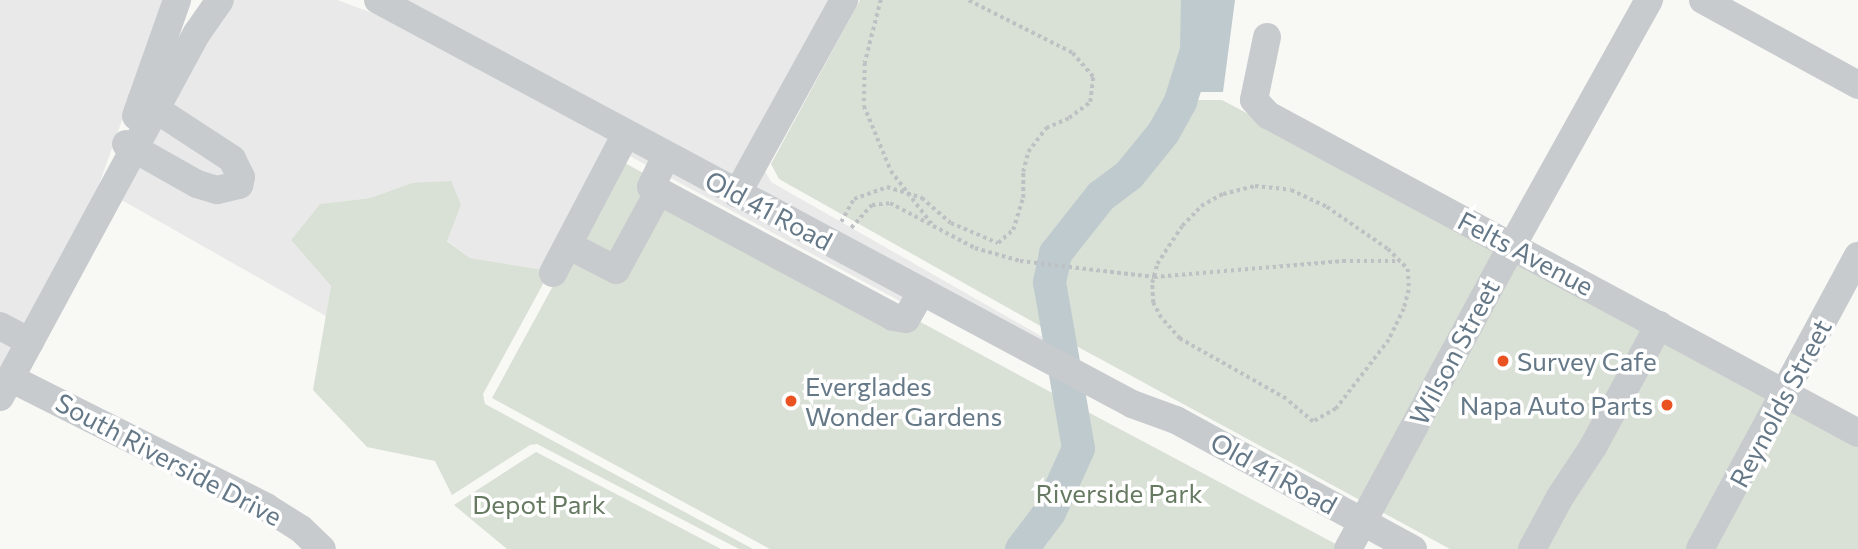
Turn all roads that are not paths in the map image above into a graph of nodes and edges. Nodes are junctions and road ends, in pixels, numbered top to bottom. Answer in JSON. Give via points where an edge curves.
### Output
{"nodes":[{"id":1,"x":177,"y":0,"type":"edge"},
{"id":2,"x":220,"y":0,"type":"edge"},
{"id":3,"x":366,"y":0,"type":"edge"},
{"id":4,"x":378,"y":0,"type":"edge"},
{"id":5,"x":844,"y":0,"type":"edge"},
{"id":6,"x":1649,"y":0,"type":"edge"},
{"id":7,"x":1703,"y":0,"type":"edge"},
{"id":8,"x":410,"y":8,"type":"edge"},
{"id":9,"x":1267,"y":37,"type":"dead end"},
{"id":10,"x":1858,"y":85,"type":"edge"},
{"id":11,"x":149,"y":104,"type":"junction"},
{"id":12,"x":626,"y":134,"type":"junction"},
{"id":13,"x":130,"y":147,"type":"junction"},
{"id":14,"x":666,"y":156,"type":"junction"},
{"id":15,"x":659,"y":191,"type":"junction"},
{"id":16,"x":737,"y":194,"type":"junction"},
{"id":17,"x":568,"y":245,"type":"junction"},
{"id":18,"x":1512,"y":246,"type":"junction"},
{"id":19,"x":1858,"y":256,"type":"edge"},
{"id":20,"x":553,"y":273,"type":"dead end"},
{"id":21,"x":922,"y":291,"type":"junction"},
{"id":22,"x":1659,"y":325,"type":"junction"},
{"id":23,"x":0,"y":326,"type":"edge"},
{"id":24,"x":30,"y":342,"type":"junction"},
{"id":25,"x":5,"y":387,"type":"edge"},
{"id":26,"x":1786,"y":394,"type":"junction"},
{"id":27,"x":1858,"y":433,"type":"edge"},
{"id":28,"x":1361,"y":539,"type":"edge"},
{"id":29,"x":322,"y":549,"type":"edge"},
{"id":30,"x":1413,"y":549,"type":"edge"},
{"id":31,"x":1532,"y":549,"type":"edge"},
{"id":32,"x":1700,"y":549,"type":"edge"}],
"edges":[{"from":1,"to":11,"type":"street"},
{"from":2,"to":11,"type":"street"},
{"from":3,"to":8,"type":"street","name":"Old 41 Road"},
{"from":4,"to":8,"type":"street","name":"Old 41 Road"},
{"from":5,"to":16,"type":"street"},
{"from":6,"to":18,"type":"street","name":"Wilson Street"},
{"from":7,"to":10,"type":"street"},
{"from":8,"to":12,"type":"street","name":"Old 41 Road"},
{"from":9,"to":18,"type":"street","name":"Felts Avenue","via":[[1254,100],[1268,115]]},
{"from":11,"to":13,"type":"street"},
{"from":11,"to":13,"type":"street","via":[[232,159],[241,177],[239,184],[217,190],[197,184]]},
{"from":12,"to":14,"type":"street","name":"Old 41 Road"},
{"from":12,"to":17,"type":"street"},
{"from":13,"to":24,"type":"street"},
{"from":14,"to":15,"type":"street","via":[[651,187]]},
{"from":14,"to":16,"type":"street","name":"Old 41 Road"},
{"from":15,"to":17,"type":"street","via":[[617,270]]},
{"from":15,"to":21,"type":"street","via":[[893,317],[906,319]]},
{"from":16,"to":21,"type":"street","name":"Old 41 Road","via":[[841,235]]},
{"from":17,"to":20,"type":"street"},
{"from":18,"to":22,"type":"street","name":"Felts Avenue"},
{"from":18,"to":28,"type":"street","name":"Wilson Street"},
{"from":19,"to":26,"type":"street","name":"Reynolds Street"},
{"from":21,"to":28,"type":"street","name":"Old 41 Road","via":[[1132,404],[1177,420]]},
{"from":22,"to":26,"type":"street","name":"Felts Avenue"},
{"from":22,"to":31,"type":"street"},
{"from":23,"to":24,"type":"street"},
{"from":24,"to":25,"type":"street"},
{"from":25,"to":29,"type":"street","name":"South Riverside Drive","via":[[275,512]]},
{"from":26,"to":27,"type":"street","name":"Felts Avenue"},
{"from":26,"to":32,"type":"street","name":"Reynolds Street"},
{"from":28,"to":30,"type":"street","name":"Old 41 Road"}]}
